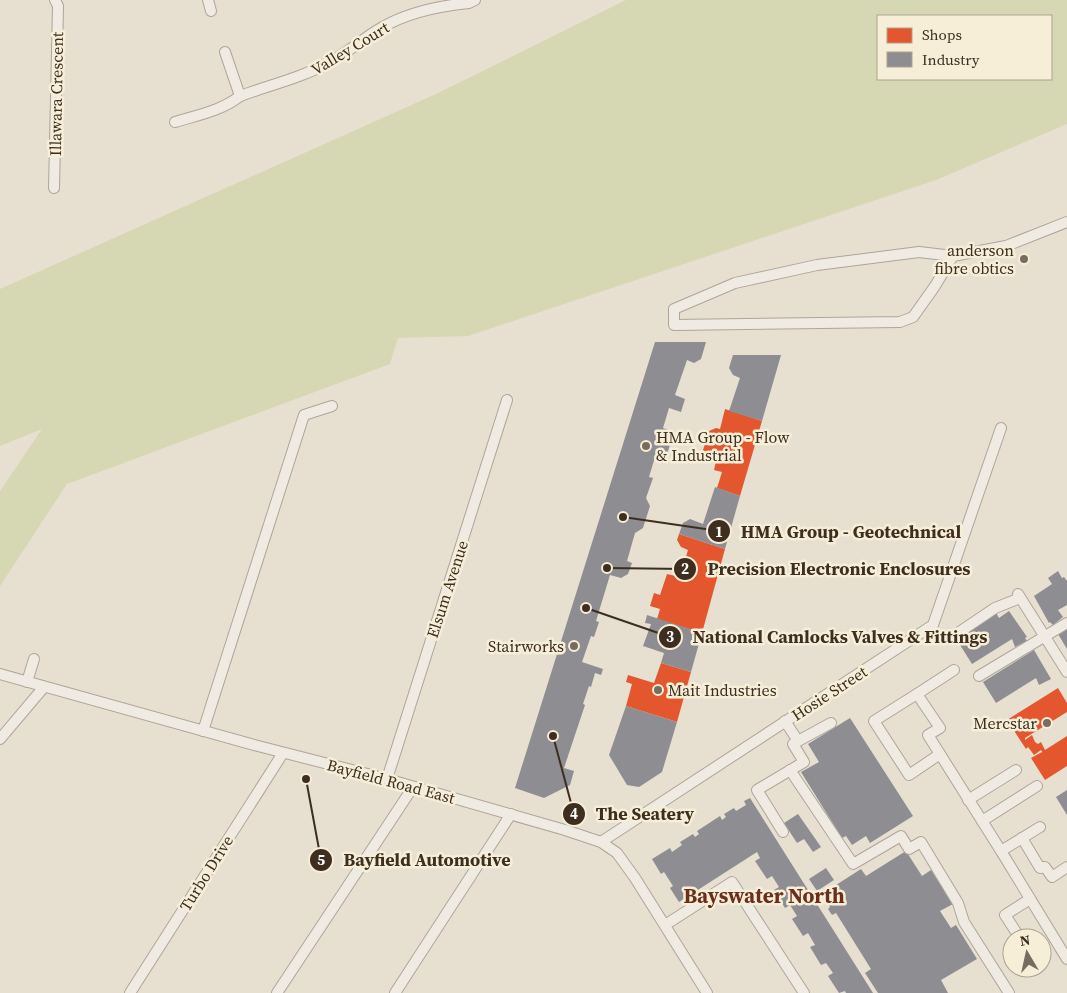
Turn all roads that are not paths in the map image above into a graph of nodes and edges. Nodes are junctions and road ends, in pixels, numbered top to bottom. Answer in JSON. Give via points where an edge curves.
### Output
{"nodes":[{"id":1,"x":55,"y":0,"type":"edge"},
{"id":2,"x":208,"y":0,"type":"edge"},
{"id":3,"x":475,"y":0,"type":"edge"},
{"id":4,"x":211,"y":11,"type":"dead end"},
{"id":5,"x":225,"y":52,"type":"dead end"},
{"id":6,"x":240,"y":96,"type":"junction"},
{"id":7,"x":175,"y":122,"type":"dead end"},
{"id":8,"x":54,"y":188,"type":"dead end"},
{"id":9,"x":1067,"y":222,"type":"edge"},
{"id":10,"x":954,"y":256,"type":"junction"},
{"id":11,"x":507,"y":400,"type":"dead end"},
{"id":12,"x":332,"y":406,"type":"dead end"},
{"id":13,"x":1001,"y":428,"type":"dead end"},
{"id":14,"x":1067,"y":623,"type":"edge"},
{"id":15,"x":952,"y":637,"type":"dead end"},
{"id":16,"x":1045,"y":637,"type":"junction"},
{"id":17,"x":34,"y":659,"type":"dead end"},
{"id":18,"x":954,"y":670,"type":"dead end"},
{"id":19,"x":1067,"y":672,"type":"edge"},
{"id":20,"x":0,"y":674,"type":"edge"},
{"id":21,"x":979,"y":676,"type":"dead end"},
{"id":22,"x":27,"y":682,"type":"junction"},
{"id":23,"x":44,"y":687,"type":"junction"},
{"id":24,"x":917,"y":694,"type":"junction"},
{"id":25,"x":785,"y":721,"type":"junction"},
{"id":26,"x":831,"y":723,"type":"dead end"},
{"id":27,"x":203,"y":731,"type":"junction"},
{"id":28,"x":0,"y":739,"type":"edge"},
{"id":29,"x":798,"y":741,"type":"junction"},
{"id":30,"x":283,"y":752,"type":"junction"},
{"id":31,"x":940,"y":754,"type":"junction"},
{"id":32,"x":790,"y":770,"type":"junction"},
{"id":33,"x":1016,"y":770,"type":"dead end"},
{"id":34,"x":388,"y":779,"type":"junction"},
{"id":35,"x":413,"y":786,"type":"junction"},
{"id":36,"x":1037,"y":786,"type":"dead end"},
{"id":37,"x":968,"y":800,"type":"junction"},
{"id":38,"x":511,"y":814,"type":"junction"},
{"id":39,"x":982,"y":820,"type":"junction"},
{"id":40,"x":1040,"y":827,"type":"dead end"},
{"id":41,"x":783,"y":832,"type":"dead end"},
{"id":42,"x":1022,"y":838,"type":"junction"},
{"id":43,"x":601,"y":842,"type":"junction"},
{"id":44,"x":1001,"y":851,"type":"junction"},
{"id":45,"x":1067,"y":867,"type":"edge"},
{"id":46,"x":1030,"y":899,"type":"junction"},
{"id":47,"x":665,"y":925,"type":"junction"},
{"id":48,"x":1014,"y":928,"type":"edge"},
{"id":49,"x":1067,"y":959,"type":"edge"},
{"id":50,"x":130,"y":993,"type":"edge"},
{"id":51,"x":278,"y":993,"type":"edge"},
{"id":52,"x":395,"y":993,"type":"edge"},
{"id":53,"x":708,"y":993,"type":"edge"},
{"id":54,"x":804,"y":993,"type":"edge"},
{"id":55,"x":1009,"y":993,"type":"edge"}],
"edges":[{"from":1,"to":8,"type":"street","name":"Illawara Crescent","via":[[58,6]]},
{"from":2,"to":4,"type":"street"},
{"from":3,"to":6,"type":"street","name":"Valley Court","via":[[403,17],[308,73]]},
{"from":5,"to":6,"type":"street"},
{"from":6,"to":7,"type":"street","name":"Valley Court","via":[[218,109]]},
{"from":9,"to":10,"type":"street","via":[[1006,246]]},
{"from":10,"to":10,"type":"street","via":[[912,317],[900,322],[674,325],[674,309],[736,282],[817,265],[919,252]]},
{"from":11,"to":34,"type":"street","name":"Elsum Avenue"},
{"from":12,"to":27,"type":"street","via":[[304,415]]},
{"from":13,"to":25,"type":"street","name":"Hosie Street","via":[[933,625]]},
{"from":14,"to":16,"type":"street"},
{"from":15,"to":16,"type":"street","via":[[1019,596]]},
{"from":16,"to":19,"type":"street"},
{"from":16,"to":21,"type":"street"},
{"from":17,"to":22,"type":"street"},
{"from":18,"to":24,"type":"street"},
{"from":20,"to":22,"type":"street","name":"Bayfield Road East"},
{"from":22,"to":23,"type":"street","name":"Bayfield Road East"},
{"from":23,"to":27,"type":"street","name":"Bayfield Road East"},
{"from":23,"to":28,"type":"street"},
{"from":24,"to":31,"type":"street","via":[[940,728],[928,736]]},
{"from":24,"to":31,"type":"street","via":[[874,721],[909,774]]},
{"from":25,"to":29,"type":"street"},
{"from":25,"to":43,"type":"street","name":"Hosie Street"},
{"from":26,"to":29,"type":"street"},
{"from":27,"to":30,"type":"street","name":"Bayfield Road East"},
{"from":29,"to":32,"type":"street","via":[[793,744],[804,762]]},
{"from":30,"to":34,"type":"street","name":"Bayfield Road East"},
{"from":30,"to":50,"type":"street","name":"Turbo Drive"},
{"from":31,"to":37,"type":"street"},
{"from":32,"to":41,"type":"street","via":[[757,790]]},
{"from":32,"to":55,"type":"street","via":[[853,864],[902,836],[909,849],[921,842],[958,904],[964,922]]},
{"from":33,"to":37,"type":"street"},
{"from":34,"to":35,"type":"street","name":"Bayfield Road East"},
{"from":35,"to":38,"type":"street","name":"Bayfield Road East"},
{"from":35,"to":51,"type":"street"},
{"from":36,"to":39,"type":"street"},
{"from":37,"to":39,"type":"street"},
{"from":38,"to":43,"type":"street","name":"Bayfield Road East"},
{"from":38,"to":52,"type":"street"},
{"from":39,"to":44,"type":"street"},
{"from":40,"to":42,"type":"street"},
{"from":42,"to":44,"type":"street"},
{"from":42,"to":45,"type":"street","via":[[1040,868],[1045,867],[1052,877]]},
{"from":43,"to":47,"type":"street","name":"Bayfield Road East","via":[[617,853]]},
{"from":44,"to":46,"type":"street"},
{"from":46,"to":48,"type":"street","via":[[1006,914]]},
{"from":46,"to":49,"type":"street"},
{"from":47,"to":53,"type":"street","name":"Bayfield Road East"},
{"from":47,"to":54,"type":"street","via":[[732,882]]}]}
